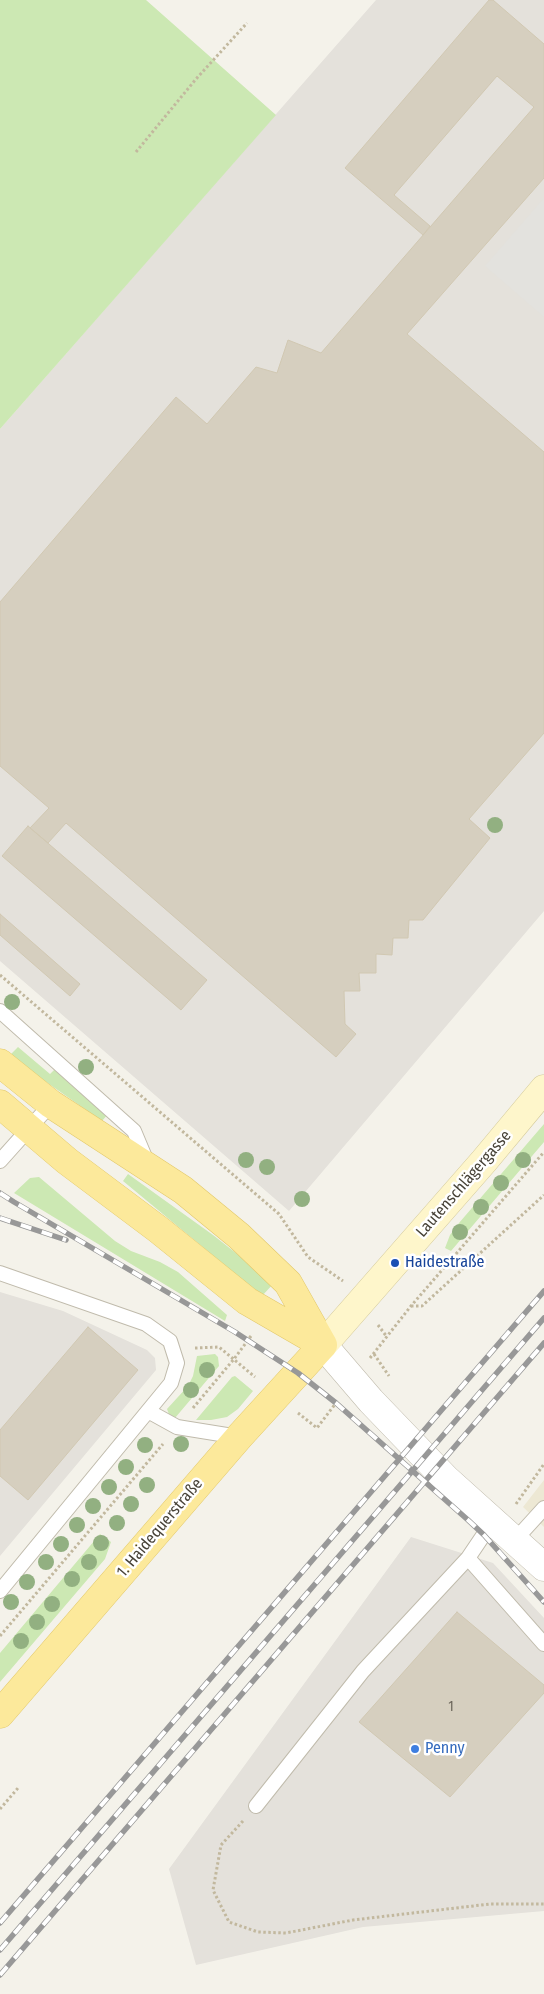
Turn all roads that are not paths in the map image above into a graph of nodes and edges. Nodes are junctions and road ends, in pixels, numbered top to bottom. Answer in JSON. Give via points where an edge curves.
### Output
{"nodes":[{"id":1,"x":0,"y":1011,"type":"edge"},
{"id":2,"x":0,"y":1064,"type":"edge"},
{"id":3,"x":544,"y":1089,"type":"edge"},
{"id":4,"x":0,"y":1104,"type":"edge"},
{"id":5,"x":51,"y":1104,"type":"junction"},
{"id":6,"x":29,"y":1128,"type":"junction"},
{"id":7,"x":0,"y":1161,"type":"edge"},
{"id":8,"x":149,"y":1167,"type":"junction"},
{"id":9,"x":0,"y":1273,"type":"edge"},
{"id":10,"x":323,"y":1345,"type":"junction"},
{"id":11,"x":148,"y":1411,"type":"junction"},
{"id":12,"x":239,"y":1437,"type":"junction"},
{"id":13,"x":544,"y":1508,"type":"edge"},
{"id":14,"x":504,"y":1513,"type":"junction"},
{"id":15,"x":515,"y":1540,"type":"junction"},
{"id":16,"x":468,"y":1558,"type":"junction"},
{"id":17,"x":544,"y":1567,"type":"edge"},
{"id":18,"x":0,"y":1591,"type":"edge"},
{"id":19,"x":544,"y":1644,"type":"edge"},
{"id":20,"x":0,"y":1714,"type":"edge"},
{"id":21,"x":256,"y":1806,"type":"road end"}],
"edges":[{"from":1,"to":8,"type":"lane","via":[[134,1131]]},
{"from":2,"to":5,"type":"main road"},
{"from":3,"to":10,"type":"main road","name":"Lautenschlägergasse"},
{"from":4,"to":6,"type":"main road"},
{"from":5,"to":6,"type":"lane"},
{"from":5,"to":8,"type":"main road"},
{"from":6,"to":7,"type":"lane"},
{"from":6,"to":10,"type":"main road","via":[[247,1301]]},
{"from":8,"to":10,"type":"main road","via":[[239,1236],[288,1283]]},
{"from":9,"to":11,"type":"lane","via":[[146,1324],[170,1340],[177,1363],[171,1384]]},
{"from":10,"to":12,"type":"main road","name":"1. Haidequerstraße"},
{"from":10,"to":14,"type":"street","via":[[371,1401],[446,1479]]},
{"from":11,"to":12,"type":"lane","via":[[177,1427]]},
{"from":11,"to":18,"type":"lane"},
{"from":12,"to":20,"type":"main road","name":"1. Haidequerstraße"},
{"from":13,"to":15,"type":"lane"},
{"from":14,"to":15,"type":"street"},
{"from":14,"to":16,"type":"lane"},
{"from":15,"to":17,"type":"street"},
{"from":16,"to":19,"type":"lane"},
{"from":16,"to":21,"type":"lane","via":[[363,1671]]}]}
